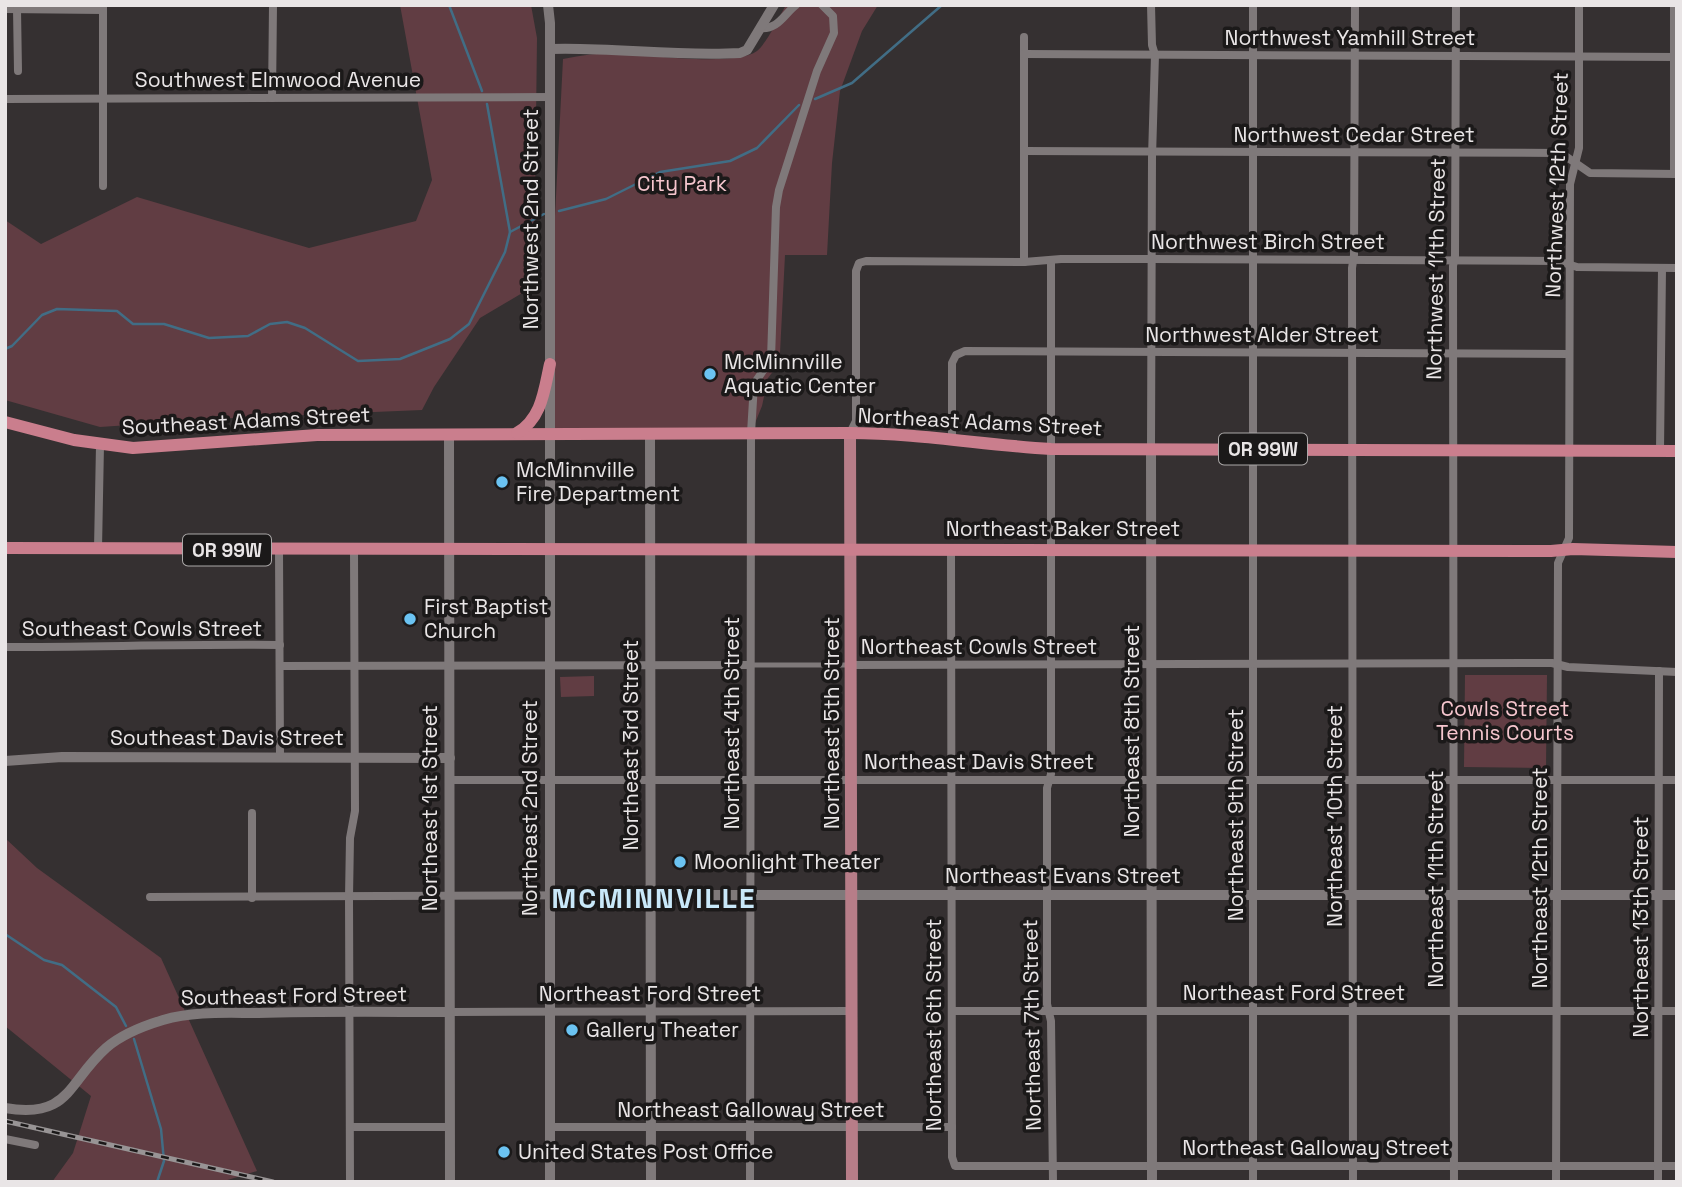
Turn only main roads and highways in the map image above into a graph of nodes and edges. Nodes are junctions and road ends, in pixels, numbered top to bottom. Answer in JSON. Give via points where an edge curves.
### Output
{"nodes":[{"id":1,"x":548,"y":5,"type":"edge"},
{"id":2,"x":550,"y":364,"type":"junction"},
{"id":3,"x":5,"y":422,"type":"edge"},
{"id":4,"x":517,"y":433,"type":"junction"},
{"id":5,"x":550,"y":433,"type":"junction"},
{"id":6,"x":850,"y":433,"type":"junction"},
{"id":7,"x":449,"y":434,"type":"joint"},
{"id":8,"x":1677,"y":451,"type":"edge"},
{"id":9,"x":5,"y":548,"type":"edge"},
{"id":10,"x":851,"y":548,"type":"junction"},
{"id":11,"x":550,"y":549,"type":"junction"},
{"id":12,"x":1677,"y":550,"type":"edge"},
{"id":13,"x":550,"y":1182,"type":"edge"},
{"id":14,"x":852,"y":1182,"type":"edge"}],
"edges":[{"from":1,"to":2,"type":"main road","name":"Northwest 2nd Street"},
{"from":2,"to":4,"type":"highway","via":[[536,416]]},
{"from":2,"to":5,"type":"main road","name":"Northwest 2nd Street"},
{"from":3,"to":7,"type":"highway","name":"Southeast Adams Street","number":"OR 99W","via":[[100,445],[133,448],[317,435]]},
{"from":4,"to":5,"type":"highway","name":"Northeast Adams Street","number":"OR 99W"},
{"from":4,"to":7,"type":"highway","name":"Northeast Adams Street","number":"OR 99W"},
{"from":5,"to":6,"type":"highway","name":"Northeast Adams Street","number":"OR 99W"},
{"from":5,"to":11,"type":"main road","name":"Northeast 2nd Street"},
{"from":6,"to":8,"type":"highway","name":"Northeast Adams Street","number":"OR 99W","via":[[1051,449]]},
{"from":6,"to":10,"type":"main road","name":"Northeast 5th Street"},
{"from":9,"to":11,"type":"highway","name":"Northeast Baker Street","number":"OR 99W"},
{"from":10,"to":11,"type":"highway","name":"Northeast Baker Street","number":"OR 99W"},
{"from":10,"to":12,"type":"highway","name":"Northeast Baker Street","number":"OR 99W"},
{"from":10,"to":14,"type":"main road","name":"Northeast 5th Street"},
{"from":11,"to":13,"type":"main road","name":"Northeast 2nd Street"}]}
